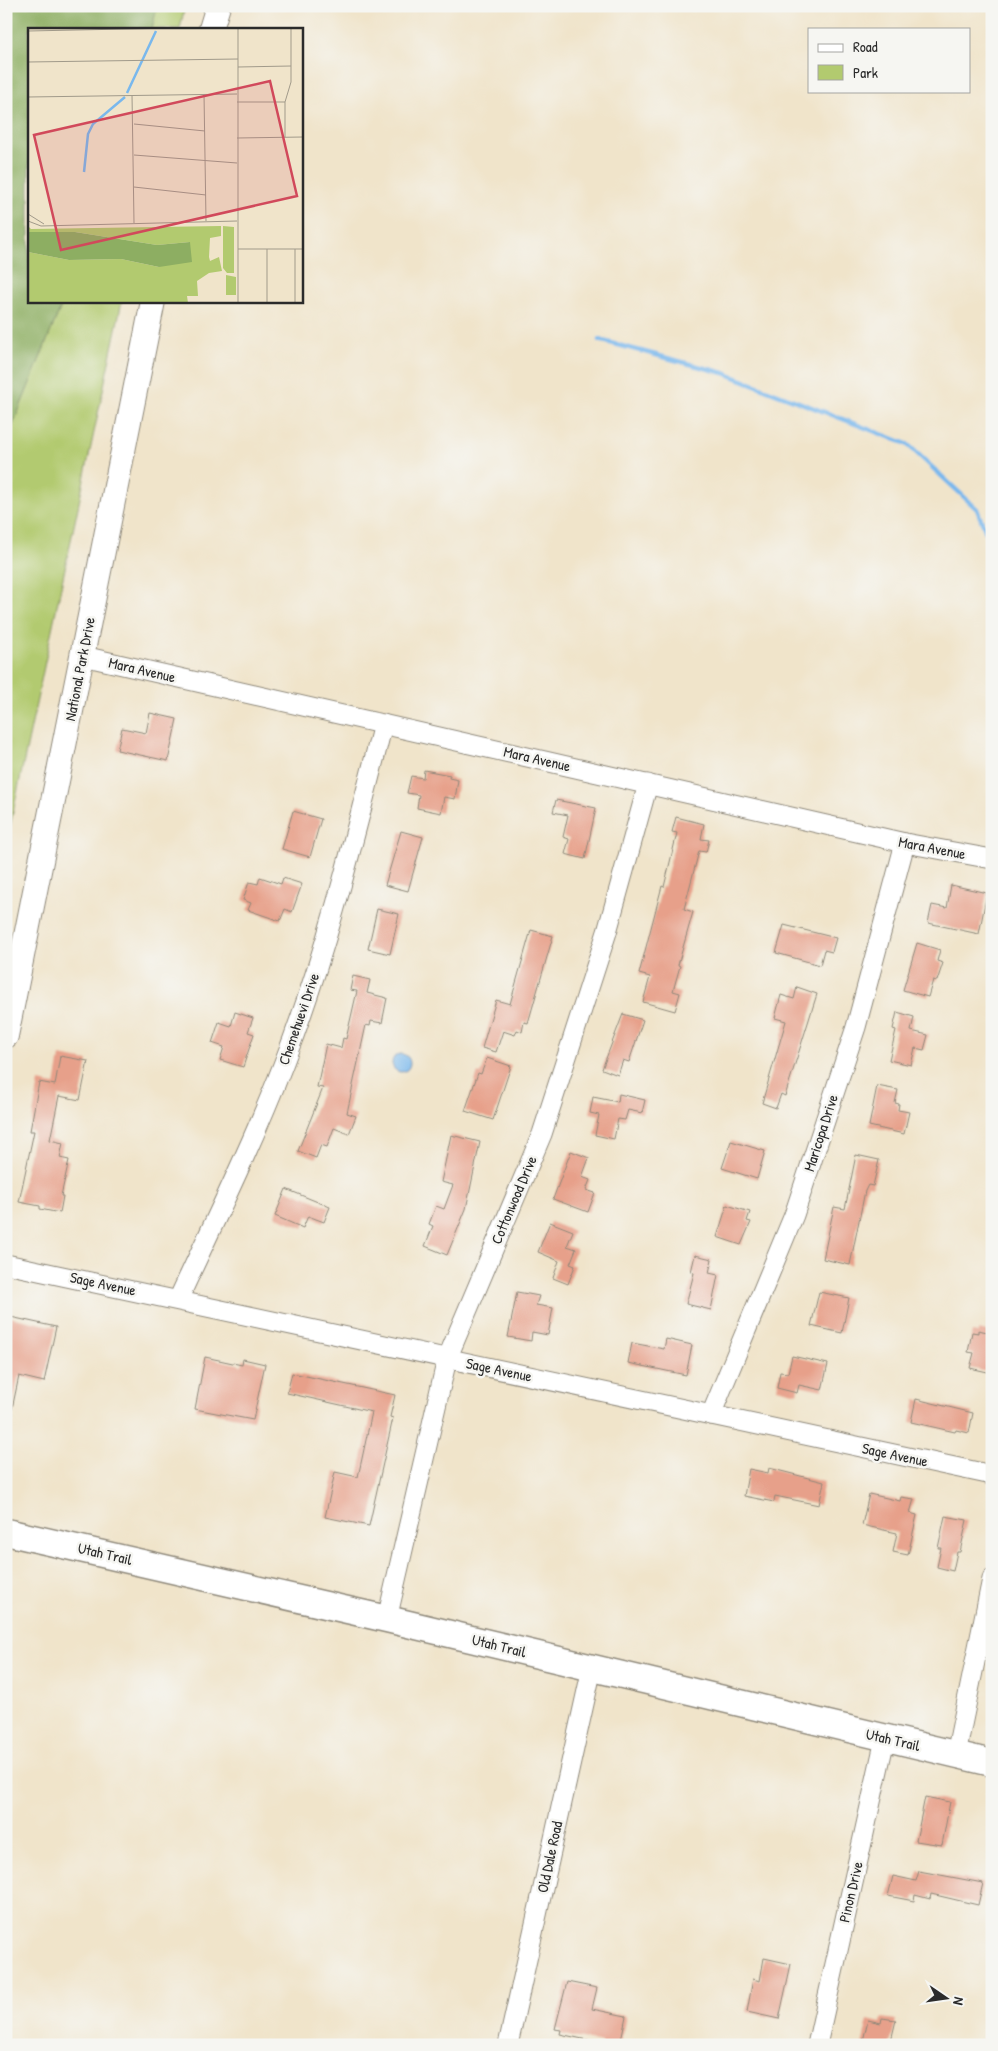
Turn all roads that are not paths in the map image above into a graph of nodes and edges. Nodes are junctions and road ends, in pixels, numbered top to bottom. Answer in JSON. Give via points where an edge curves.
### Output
{"nodes":[{"id":1,"x":212,"y":6,"type":"edge"},
{"id":2,"x":218,"y":6,"type":"edge"},
{"id":3,"x":207,"y":28,"type":"edge"},
{"id":4,"x":211,"y":28,"type":"edge"},
{"id":5,"x":153,"y":302,"type":"edge"},
{"id":6,"x":83,"y":656,"type":"junction"},
{"id":7,"x":383,"y":724,"type":"junction"},
{"id":8,"x":648,"y":784,"type":"junction"},
{"id":9,"x":905,"y":843,"type":"junction"},
{"id":10,"x":992,"y":859,"type":"edge"},
{"id":11,"x":6,"y":1036,"type":"edge"},
{"id":12,"x":6,"y":1264,"type":"edge"},
{"id":13,"x":178,"y":1300,"type":"junction"},
{"id":14,"x":447,"y":1359,"type":"junction"},
{"id":15,"x":711,"y":1415,"type":"junction"},
{"id":16,"x":992,"y":1475,"type":"edge"},
{"id":17,"x":6,"y":1532,"type":"edge"},
{"id":18,"x":992,"y":1579,"type":"edge"},
{"id":19,"x":387,"y":1618,"type":"junction"},
{"id":20,"x":592,"y":1668,"type":"junction"},
{"id":21,"x":886,"y":1739,"type":"junction"},
{"id":22,"x":956,"y":1754,"type":"junction"},
{"id":23,"x":992,"y":1763,"type":"edge"},
{"id":24,"x":508,"y":2045,"type":"edge"},
{"id":25,"x":817,"y":2045,"type":"edge"}],
"edges":[{"from":1,"to":3,"type":"street"},
{"from":2,"to":4,"type":"street"},
{"from":5,"to":6,"type":"street","name":"National Park Drive"},
{"from":6,"to":7,"type":"street","name":"Mara Avenue"},
{"from":6,"to":11,"type":"street","name":"National Park Drive"},
{"from":7,"to":8,"type":"street","name":"Mara Avenue"},
{"from":7,"to":13,"type":"street","name":"Chemehuevi Drive","via":[[350,854],[284,1064],[252,1142]]},
{"from":8,"to":9,"type":"street","name":"Mara Avenue"},
{"from":8,"to":14,"type":"street","name":"Cottonwood Drive","via":[[607,932],[542,1134]]},
{"from":9,"to":10,"type":"street","name":"Mara Avenue"},
{"from":9,"to":15,"type":"street","name":"Maricopa Drive","via":[[856,1027],[794,1215]]},
{"from":12,"to":13,"type":"street","name":"Sage Avenue"},
{"from":13,"to":14,"type":"street","name":"Sage Avenue"},
{"from":14,"to":15,"type":"street","name":"Sage Avenue"},
{"from":14,"to":19,"type":"street","name":"Cottonwood Drive"},
{"from":15,"to":16,"type":"street","name":"Sage Avenue"},
{"from":17,"to":19,"type":"main road","name":"Utah Trail"},
{"from":18,"to":22,"type":"street"},
{"from":19,"to":20,"type":"main road","name":"Utah Trail"},
{"from":20,"to":21,"type":"main road","name":"Utah Trail"},
{"from":20,"to":24,"type":"street","name":"Old Dale Road"},
{"from":21,"to":22,"type":"main road","name":"Utah Trail"},
{"from":21,"to":25,"type":"street","name":"Pinon Drive"},
{"from":22,"to":23,"type":"main road","name":"Utah Trail"}]}
